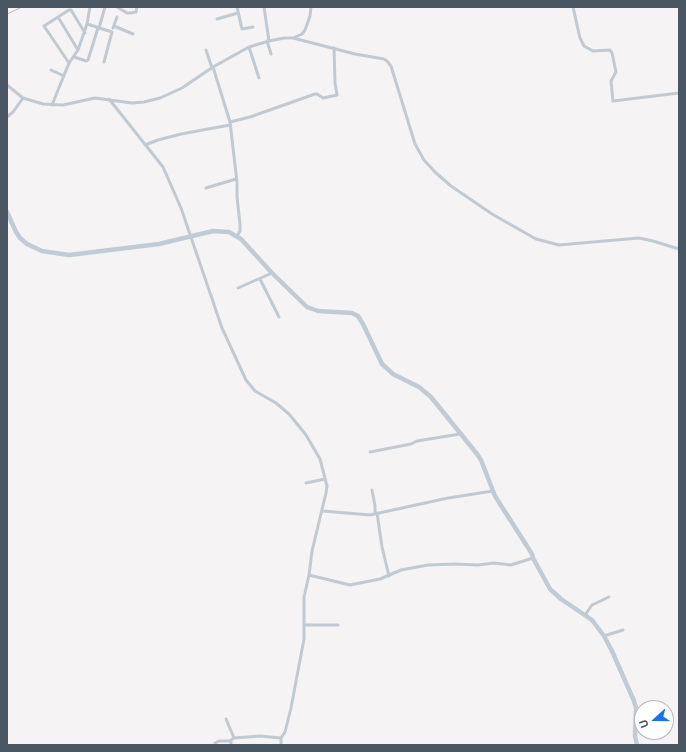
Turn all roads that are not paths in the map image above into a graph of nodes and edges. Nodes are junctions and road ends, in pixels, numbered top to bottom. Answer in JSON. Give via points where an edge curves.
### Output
{"nodes":[{"id":1,"x":90,"y":7,"type":"edge"},
{"id":2,"x":105,"y":7,"type":"edge"},
{"id":3,"x":117,"y":7,"type":"edge"},
{"id":4,"x":137,"y":7,"type":"edge"},
{"id":5,"x":237,"y":7,"type":"edge"},
{"id":6,"x":264,"y":7,"type":"edge"},
{"id":7,"x":311,"y":7,"type":"edge"},
{"id":8,"x":573,"y":7,"type":"edge"},
{"id":9,"x":122,"y":8,"type":"edge"},
{"id":10,"x":238,"y":13,"type":"junction"},
{"id":11,"x":58,"y":17,"type":"junction"},
{"id":12,"x":117,"y":17,"type":"dead end"},
{"id":13,"x":217,"y":19,"type":"dead end"},
{"id":14,"x":87,"y":24,"type":"junction"},
{"id":15,"x":114,"y":26,"type":"junction"},
{"id":16,"x":253,"y":27,"type":"dead end"},
{"id":17,"x":99,"y":28,"type":"junction"},
{"id":18,"x":112,"y":32,"type":"junction"},
{"id":19,"x":84,"y":33,"type":"junction"},
{"id":20,"x":133,"y":34,"type":"dead end"},
{"id":21,"x":293,"y":38,"type":"junction"},
{"id":22,"x":268,"y":41,"type":"junction"},
{"id":23,"x":249,"y":47,"type":"junction"},
{"id":24,"x":334,"y":48,"type":"junction"},
{"id":25,"x":78,"y":50,"type":"junction"},
{"id":26,"x":206,"y":50,"type":"dead end"},
{"id":27,"x":270,"y":54,"type":"dead end"},
{"id":28,"x":74,"y":56,"type":"junction"},
{"id":29,"x":104,"y":62,"type":"dead end"},
{"id":30,"x":69,"y":63,"type":"junction"},
{"id":31,"x":212,"y":68,"type":"junction"},
{"id":32,"x":51,"y":70,"type":"dead end"},
{"id":33,"x":64,"y":76,"type":"junction"},
{"id":34,"x":259,"y":78,"type":"dead end"},
{"id":35,"x":7,"y":85,"type":"edge"},
{"id":36,"x":679,"y":94,"type":"edge"},
{"id":37,"x":23,"y":98,"type":"junction"},
{"id":38,"x":108,"y":99,"type":"junction"},
{"id":39,"x":52,"y":105,"type":"junction"},
{"id":40,"x":7,"y":117,"type":"edge"},
{"id":41,"x":230,"y":124,"type":"junction"},
{"id":42,"x":145,"y":145,"type":"junction"},
{"id":43,"x":236,"y":179,"type":"junction"},
{"id":44,"x":206,"y":188,"type":"dead end"},
{"id":45,"x":7,"y":212,"type":"edge"},
{"id":46,"x":190,"y":236,"type":"junction"},
{"id":47,"x":237,"y":236,"type":"junction"},
{"id":48,"x":679,"y":249,"type":"edge"},
{"id":49,"x":272,"y":273,"type":"junction"},
{"id":50,"x":260,"y":279,"type":"junction"},
{"id":51,"x":238,"y":288,"type":"dead end"},
{"id":52,"x":279,"y":317,"type":"dead end"},
{"id":53,"x":460,"y":434,"type":"junction"},
{"id":54,"x":370,"y":452,"type":"dead end"},
{"id":55,"x":325,"y":479,"type":"junction"},
{"id":56,"x":306,"y":483,"type":"dead end"},
{"id":57,"x":372,"y":490,"type":"dead end"},
{"id":58,"x":493,"y":491,"type":"junction"},
{"id":59,"x":323,"y":511,"type":"junction"},
{"id":60,"x":376,"y":514,"type":"junction"},
{"id":61,"x":533,"y":558,"type":"junction"},
{"id":62,"x":309,"y":575,"type":"junction"},
{"id":63,"x":389,"y":576,"type":"junction"},
{"id":64,"x":608,"y":597,"type":"dead end"},
{"id":65,"x":585,"y":615,"type":"junction"},
{"id":66,"x":304,"y":625,"type":"junction"},
{"id":67,"x":338,"y":625,"type":"dead end"},
{"id":68,"x":623,"y":630,"type":"dead end"},
{"id":69,"x":604,"y":636,"type":"junction"},
{"id":70,"x":226,"y":719,"type":"dead end"},
{"id":71,"x":234,"y":738,"type":"junction"},
{"id":72,"x":281,"y":738,"type":"junction"},
{"id":73,"x":215,"y":743,"type":"dead end"},
{"id":74,"x":231,"y":743,"type":"edge"},
{"id":75,"x":281,"y":745,"type":"edge"},
{"id":76,"x":637,"y":745,"type":"edge"}],
"edges":[{"from":1,"to":14,"type":"street"},
{"from":2,"to":17,"type":"street"},
{"from":3,"to":9,"type":"street"},
{"from":4,"to":9,"type":"street","via":[[135,13],[128,13]]},
{"from":5,"to":10,"type":"street"},
{"from":6,"to":22,"type":"street"},
{"from":7,"to":21,"type":"street","via":[[305,30]]},
{"from":8,"to":36,"type":"street","via":[[584,46],[593,51],[610,50],[612,53],[616,72],[611,81],[613,101]]},
{"from":10,"to":13,"type":"street"},
{"from":10,"to":16,"type":"street","via":[[242,29]]},
{"from":11,"to":19,"type":"street","via":[[70,10]]},
{"from":11,"to":25,"type":"street"},
{"from":11,"to":30,"type":"street","via":[[44,27]]},
{"from":12,"to":15,"type":"street"},
{"from":14,"to":17,"type":"street"},
{"from":14,"to":19,"type":"street"},
{"from":15,"to":18,"type":"street"},
{"from":15,"to":20,"type":"street"},
{"from":17,"to":18,"type":"street"},
{"from":17,"to":28,"type":"street","via":[[88,60]]},
{"from":18,"to":29,"type":"street"},
{"from":19,"to":25,"type":"street"},
{"from":21,"to":22,"type":"street"},
{"from":21,"to":24,"type":"street"},
{"from":22,"to":23,"type":"street"},
{"from":22,"to":27,"type":"street"},
{"from":23,"to":31,"type":"street"},
{"from":23,"to":34,"type":"street"},
{"from":24,"to":41,"type":"street","via":[[337,95],[323,98],[315,94]]},
{"from":24,"to":48,"type":"street","via":[[387,61],[391,66],[415,144],[424,160],[451,186],[506,222],[536,239],[559,245],[639,238]]},
{"from":25,"to":28,"type":"street"},
{"from":26,"to":31,"type":"street"},
{"from":28,"to":30,"type":"street"},
{"from":30,"to":33,"type":"street"},
{"from":31,"to":38,"type":"street","via":[[182,88],[160,98],[138,102]]},
{"from":31,"to":41,"type":"street"},
{"from":32,"to":33,"type":"street"},
{"from":33,"to":39,"type":"street"},
{"from":35,"to":37,"type":"street"},
{"from":37,"to":39,"type":"street"},
{"from":37,"to":40,"type":"street"},
{"from":38,"to":39,"type":"street","via":[[95,98],[72,104]]},
{"from":38,"to":42,"type":"street"},
{"from":41,"to":42,"type":"street","via":[[181,134]]},
{"from":41,"to":43,"type":"street"},
{"from":42,"to":46,"type":"street","via":[[163,167]]},
{"from":43,"to":44,"type":"street"},
{"from":43,"to":47,"type":"street","via":[[240,228]]},
{"from":45,"to":46,"type":"street","via":[[18,235],[27,244],[42,251],[64,255],[74,256],[146,246]]},
{"from":46,"to":47,"type":"street","via":[[219,230]]},
{"from":46,"to":55,"type":"street","via":[[222,328],[246,380],[255,391],[282,408],[306,434],[318,454]]},
{"from":47,"to":49,"type":"street"},
{"from":49,"to":50,"type":"street"},
{"from":49,"to":53,"type":"street","via":[[307,307],[318,311],[352,313],[358,316],[382,364],[393,374],[423,390]]},
{"from":50,"to":51,"type":"street"},
{"from":50,"to":52,"type":"street"},
{"from":53,"to":54,"type":"street"},
{"from":53,"to":58,"type":"street","via":[[481,460]]},
{"from":55,"to":56,"type":"street"},
{"from":55,"to":59,"type":"street"},
{"from":57,"to":60,"type":"street"},
{"from":58,"to":60,"type":"street"},
{"from":58,"to":61,"type":"street"},
{"from":59,"to":60,"type":"street"},
{"from":59,"to":62,"type":"street","via":[[312,551]]},
{"from":60,"to":63,"type":"street"},
{"from":61,"to":63,"type":"street","via":[[511,565],[428,565],[402,570]]},
{"from":61,"to":65,"type":"street","via":[[553,593]]},
{"from":62,"to":63,"type":"street","via":[[350,585]]},
{"from":62,"to":66,"type":"street","via":[[304,597]]},
{"from":64,"to":65,"type":"street","via":[[592,605]]},
{"from":65,"to":69,"type":"street"},
{"from":66,"to":67,"type":"street"},
{"from":66,"to":72,"type":"street","via":[[304,639],[291,708]]},
{"from":68,"to":69,"type":"street"},
{"from":69,"to":76,"type":"street","via":[[634,701]]},
{"from":70,"to":71,"type":"street"},
{"from":71,"to":72,"type":"street"},
{"from":71,"to":74,"type":"street"},
{"from":72,"to":75,"type":"street"},
{"from":73,"to":74,"type":"street"}]}
